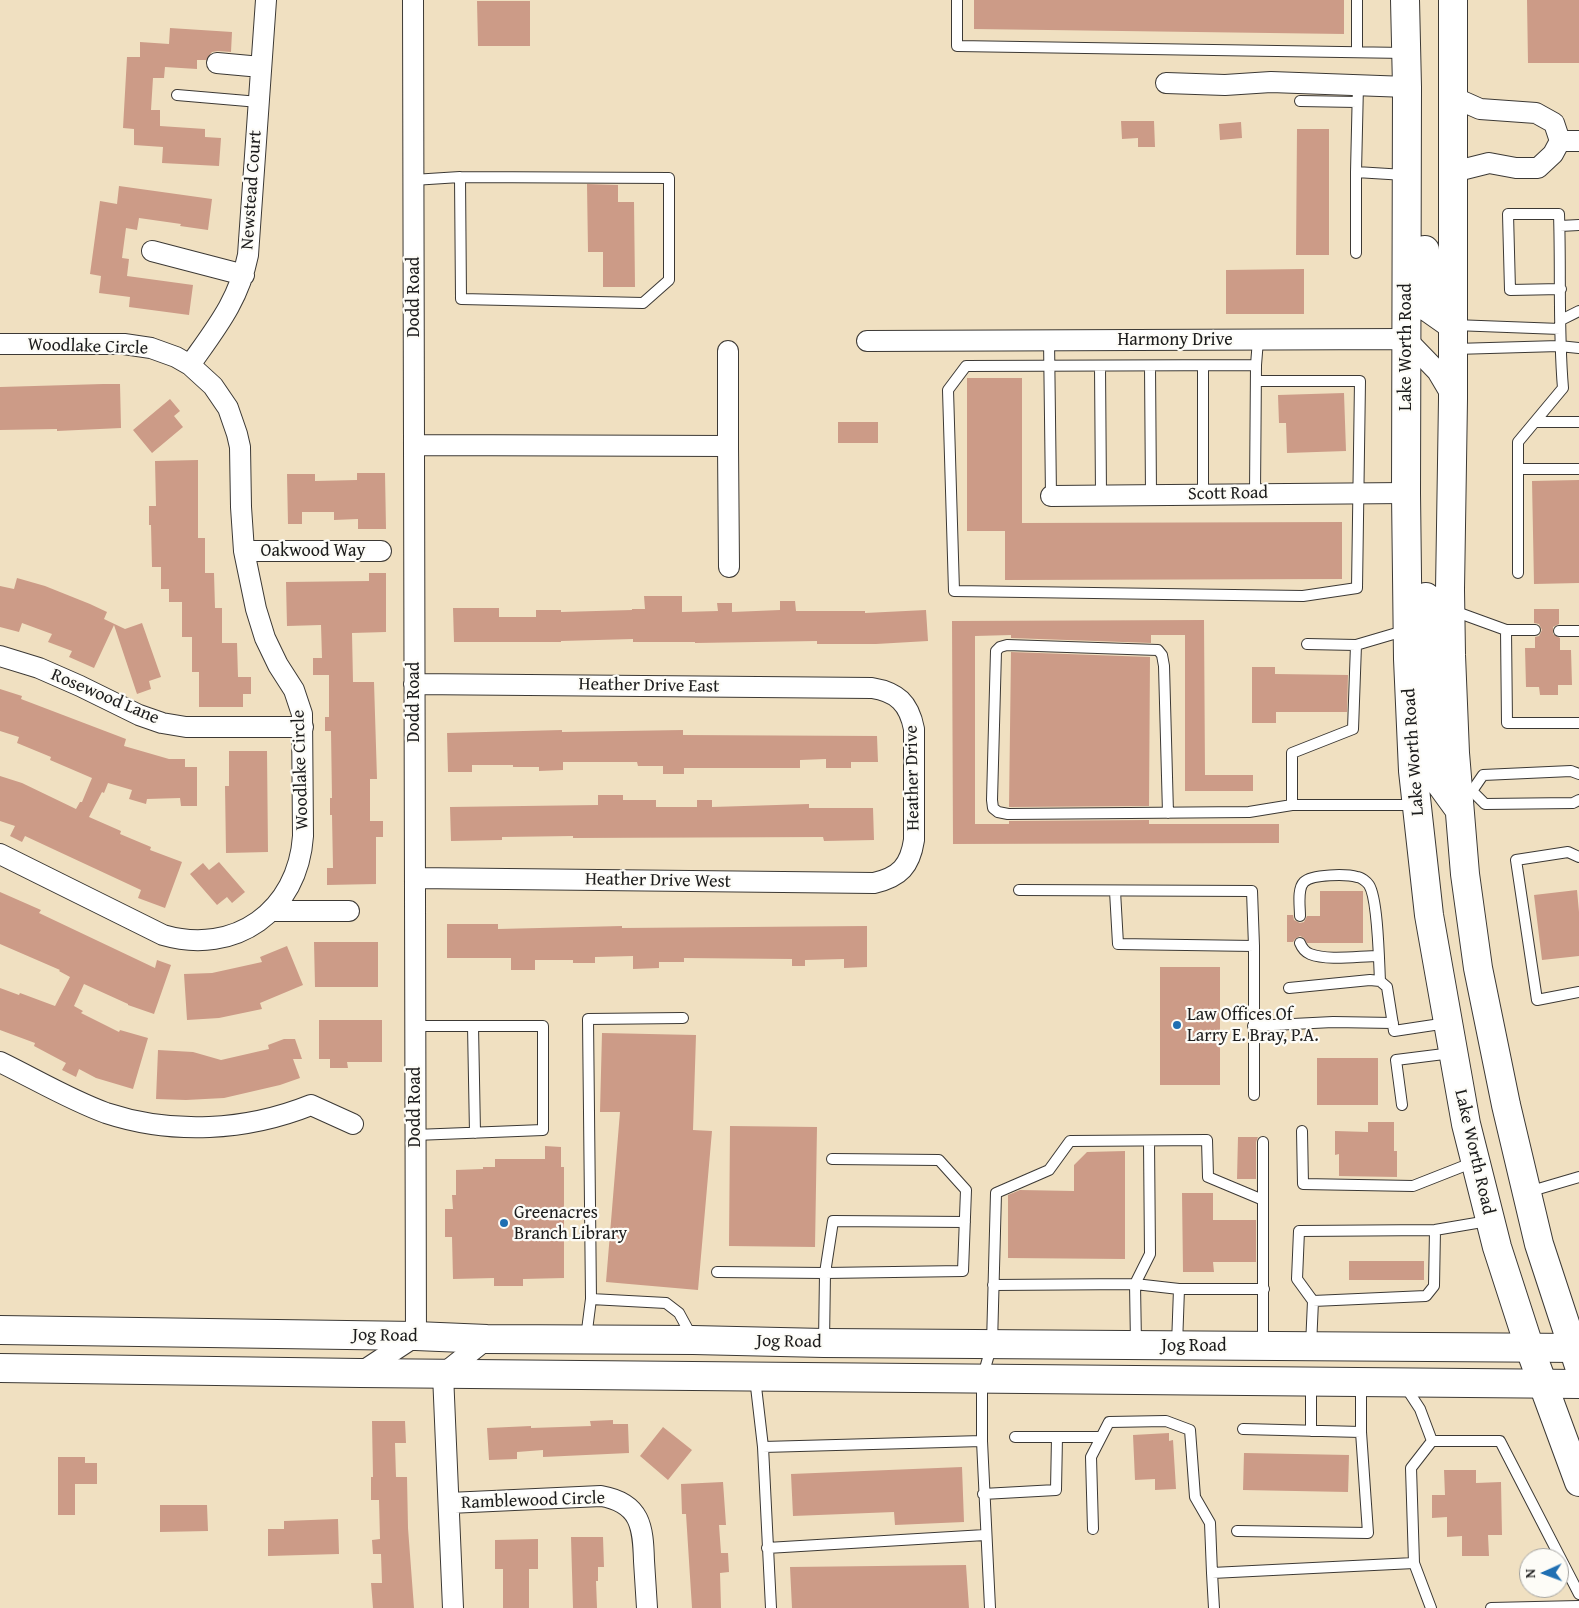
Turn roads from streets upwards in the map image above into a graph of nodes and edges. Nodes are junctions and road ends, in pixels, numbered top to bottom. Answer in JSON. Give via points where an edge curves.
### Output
{"nodes":[{"id":1,"x":266,"y":0,"type":"edge"},
{"id":2,"x":413,"y":0,"type":"edge"},
{"id":3,"x":1405,"y":0,"type":"edge"},
{"id":4,"x":1453,"y":0,"type":"edge"},
{"id":5,"x":217,"y":63,"type":"dead end"},
{"id":6,"x":262,"y":67,"type":"junction"},
{"id":7,"x":1166,"y":83,"type":"dead end"},
{"id":8,"x":1407,"y":87,"type":"junction"},
{"id":9,"x":1453,"y":97,"type":"junction"},
{"id":10,"x":1569,"y":141,"type":"edge"},
{"id":11,"x":1453,"y":172,"type":"junction"},
{"id":12,"x":152,"y":251,"type":"dead end"},
{"id":13,"x":244,"y":275,"type":"junction"},
{"id":14,"x":1453,"y":337,"type":"junction"},
{"id":15,"x":1406,"y":339,"type":"junction"},
{"id":16,"x":867,"y":341,"type":"dead end"},
{"id":17,"x":0,"y":344,"type":"edge"},
{"id":18,"x":728,"y":351,"type":"dead end"},
{"id":19,"x":190,"y":365,"type":"junction"},
{"id":20,"x":1454,"y":400,"type":"junction"},
{"id":21,"x":414,"y":445,"type":"junction"},
{"id":22,"x":728,"y":446,"type":"junction"},
{"id":23,"x":1406,"y":493,"type":"junction"},
{"id":24,"x":1051,"y":496,"type":"road end"},
{"id":25,"x":381,"y":550,"type":"dead end"},
{"id":26,"x":244,"y":551,"type":"junction"},
{"id":27,"x":729,"y":567,"type":"dead end"},
{"id":28,"x":0,"y":656,"type":"edge"},
{"id":29,"x":414,"y":684,"type":"junction"},
{"id":30,"x":884,"y":690,"type":"joint"},
{"id":31,"x":302,"y":728,"type":"junction"},
{"id":32,"x":1463,"y":798,"type":"junction"},
{"id":33,"x":0,"y":854,"type":"edge"},
{"id":34,"x":898,"y":874,"type":"joint"},
{"id":35,"x":415,"y":878,"type":"junction"},
{"id":36,"x":271,"y":911,"type":"junction"},
{"id":37,"x":348,"y":911,"type":"dead end"},
{"id":38,"x":0,"y":1062,"type":"edge"},
{"id":39,"x":353,"y":1124,"type":"dead end"},
{"id":40,"x":0,"y":1330,"type":"edge"},
{"id":41,"x":416,"y":1336,"type":"junction"},
{"id":42,"x":487,"y":1340,"type":"junction"},
{"id":43,"x":1530,"y":1349,"type":"junction"},
{"id":44,"x":1577,"y":1354,"type":"edge"},
{"id":45,"x":0,"y":1368,"type":"edge"},
{"id":46,"x":360,"y":1374,"type":"junction"},
{"id":47,"x":443,"y":1374,"type":"junction"},
{"id":48,"x":1542,"y":1384,"type":"junction"},
{"id":49,"x":1579,"y":1384,"type":"edge"},
{"id":50,"x":1579,"y":1482,"type":"edge"},
{"id":51,"x":449,"y":1503,"type":"junction"},
{"id":52,"x":453,"y":1608,"type":"edge"},
{"id":53,"x":647,"y":1608,"type":"edge"}],
"edges":[{"from":1,"to":6,"type":"street","name":"Newstead Court"},
{"from":2,"to":21,"type":"street","name":"Dodd Road"},
{"from":3,"to":8,"type":"main road","name":"Lake Worth Road"},
{"from":4,"to":9,"type":"main road"},
{"from":5,"to":6,"type":"street"},
{"from":6,"to":13,"type":"street","name":"Newstead Court"},
{"from":7,"to":8,"type":"street","via":[[1225,85],[1271,82],[1357,94]]},
{"from":8,"to":14,"type":"main road","via":[[1425,132],[1426,306]]},
{"from":8,"to":15,"type":"main road","name":"Lake Worth Road"},
{"from":9,"to":10,"type":"street","via":[[1480,109],[1536,113],[1554,123]]},
{"from":9,"to":11,"type":"main road"},
{"from":10,"to":11,"type":"street","via":[[1538,168],[1489,163]]},
{"from":11,"to":14,"type":"main road"},
{"from":12,"to":13,"type":"street"},
{"from":13,"to":19,"type":"street","name":"Newstead Court","via":[[232,303]]},
{"from":14,"to":20,"type":"main road"},
{"from":15,"to":16,"type":"street","name":"Harmony Drive"},
{"from":15,"to":20,"type":"street","via":[[1437,370]]},
{"from":15,"to":23,"type":"main road","name":"Lake Worth Road"},
{"from":17,"to":19,"type":"street","name":"Woodlake Circle","via":[[138,345],[164,351]]},
{"from":18,"to":22,"type":"street"},
{"from":19,"to":26,"type":"street","name":"Woodlake Circle","via":[[213,386],[228,408],[237,434]]},
{"from":20,"to":32,"type":"main road","via":[[1450,610],[1454,733]]},
{"from":21,"to":22,"type":"street"},
{"from":21,"to":29,"type":"street","name":"Dodd Road"},
{"from":22,"to":27,"type":"street"},
{"from":23,"to":24,"type":"street","name":"Scott Road"},
{"from":23,"to":32,"type":"main road","via":[[1425,576],[1430,769]]},
{"from":23,"to":43,"type":"main road","name":"Lake Worth Road","via":[[1412,771],[1429,915],[1466,1124],[1497,1247]]},
{"from":25,"to":26,"type":"street","name":"Oakwood Way"},
{"from":26,"to":31,"type":"street","name":"Woodlake Circle","via":[[258,616],[269,645],[299,702]]},
{"from":28,"to":31,"type":"street","name":"Rosewood Lane","via":[[39,668],[162,723],[186,727]]},
{"from":29,"to":30,"type":"street","name":"Heather Drive East"},
{"from":29,"to":35,"type":"street","name":"Dodd Road"},
{"from":30,"to":34,"type":"street","name":"Heather Drive","via":[[905,705],[914,729],[914,840],[907,864]]},
{"from":31,"to":36,"type":"street","name":"Woodlake Circle","via":[[302,849],[291,885]]},
{"from":32,"to":44,"type":"main road","via":[[1465,874],[1478,968],[1506,1106],[1539,1244]]},
{"from":33,"to":36,"type":"street","name":"Woodlake Circle","via":[[152,930],[176,938],[214,940],[236,934]]},
{"from":34,"to":35,"type":"street","name":"Heather Drive West","via":[[874,883]]},
{"from":35,"to":41,"type":"street","name":"Dodd Road"},
{"from":36,"to":37,"type":"street"},
{"from":38,"to":39,"type":"street","via":[[83,1103],[132,1120],[170,1126],[246,1124],[311,1105]]},
{"from":40,"to":41,"type":"main road","name":"Jog Road"},
{"from":41,"to":42,"type":"main road","name":"Jog Road"},
{"from":41,"to":46,"type":"street"},
{"from":42,"to":43,"type":"main road","name":"Jog Road"},
{"from":42,"to":47,"type":"street"},
{"from":43,"to":44,"type":"main road","name":"Jog Road"},
{"from":43,"to":48,"type":"main road","name":"Lake Worth Road"},
{"from":45,"to":46,"type":"main road","name":"Jog Road"},
{"from":46,"to":47,"type":"main road","name":"Jog Road"},
{"from":47,"to":48,"type":"main road","name":"Jog Road"},
{"from":47,"to":51,"type":"street","name":"Ramblewood Circle"},
{"from":48,"to":49,"type":"main road","name":"Jog Road"},
{"from":48,"to":50,"type":"main road","name":"Lake Worth Road"},
{"from":51,"to":52,"type":"street","name":"Ramblewood Circle"},
{"from":51,"to":53,"type":"street","name":"Ramblewood Circle","via":[[614,1498],[635,1513],[641,1524]]}]}
